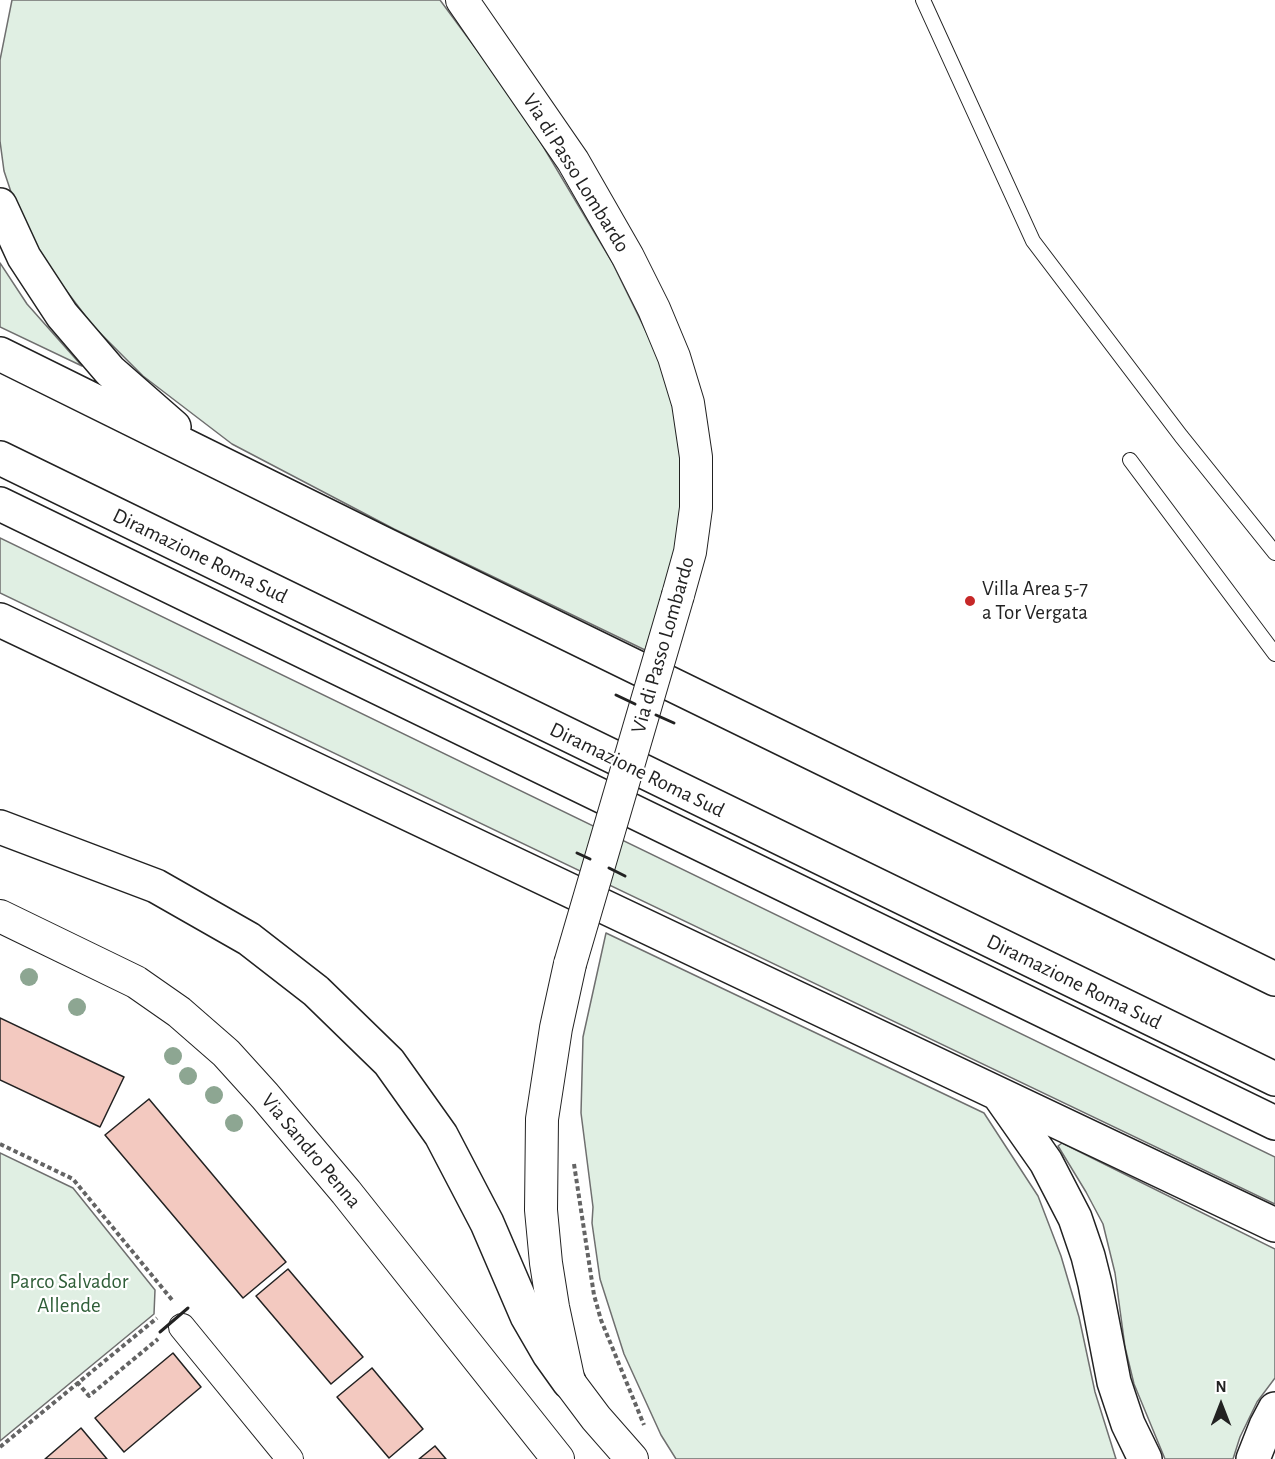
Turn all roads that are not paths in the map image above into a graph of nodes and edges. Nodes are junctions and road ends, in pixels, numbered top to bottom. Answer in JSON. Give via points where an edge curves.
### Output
{"nodes":[{"id":1,"x":462,"y":0,"type":"edge"},
{"id":2,"x":923,"y":0,"type":"edge"},
{"id":3,"x":0,"y":205,"type":"edge"},
{"id":4,"x":0,"y":354,"type":"edge"},
{"id":5,"x":0,"y":458,"type":"edge"},
{"id":6,"x":1130,"y":460,"type":"dead end"},
{"id":7,"x":0,"y":504,"type":"edge"},
{"id":8,"x":380,"y":542,"type":"junction"},
{"id":9,"x":1275,"y":553,"type":"edge"},
{"id":10,"x":0,"y":620,"type":"edge"},
{"id":11,"x":1275,"y":654,"type":"edge"},
{"id":12,"x":0,"y":827,"type":"edge"},
{"id":13,"x":0,"y":916,"type":"edge"},
{"id":14,"x":1275,"y":979,"type":"edge"},
{"id":15,"x":1275,"y":1079,"type":"edge"},
{"id":16,"x":998,"y":1094,"type":"junction"},
{"id":17,"x":1275,"y":1123,"type":"edge"},
{"id":18,"x":1275,"y":1225,"type":"edge"},
{"id":19,"x":174,"y":1314,"type":"road end"},
{"id":20,"x":569,"y":1382,"type":"junction"},
{"id":21,"x":1275,"y":1409,"type":"edge"},
{"id":22,"x":290,"y":1459,"type":"edge"},
{"id":23,"x":558,"y":1459,"type":"edge"},
{"id":24,"x":632,"y":1459,"type":"edge"},
{"id":25,"x":1145,"y":1459,"type":"edge"},
{"id":26,"x":1253,"y":1459,"type":"edge"}],
"edges":[{"from":1,"to":20,"type":"street","name":"Via di Passo Lombardo","bridge":true,"via":[[599,205],[654,309],[688,403],[696,457],[696,508],[690,552],[570,964],[545,1091],[541,1210],[553,1308]]},
{"from":2,"to":9,"type":"lane","via":[[1033,241]]},
{"from":3,"to":8,"type":"highway","via":[[24,257],[62,315],[110,371],[175,428]]},
{"from":4,"to":8,"type":"highway"},
{"from":5,"to":15,"type":"highway","name":"Diramazione Roma Sud"},
{"from":6,"to":11,"type":"lane"},
{"from":7,"to":17,"type":"highway","name":"Diramazione Roma Sud"},
{"from":8,"to":14,"type":"highway"},
{"from":10,"to":16,"type":"highway"},
{"from":12,"to":20,"type":"highway","via":[[156,886],[249,939],[316,992],[389,1062],[441,1135],[487,1223],[526,1316]]},
{"from":13,"to":23,"type":"street","name":"Via Sandro Penna","via":[[136,982],[179,1012],[226,1053],[346,1192]]},
{"from":16,"to":18,"type":"highway"},
{"from":16,"to":25,"type":"highway","via":[[1046,1162],[1075,1218],[1095,1284],[1114,1382]]},
{"from":19,"to":22,"type":"street"},
{"from":20,"to":24,"type":"street","name":"Via di Passo Lombardo"},
{"from":21,"to":26,"type":"highway"}]}
